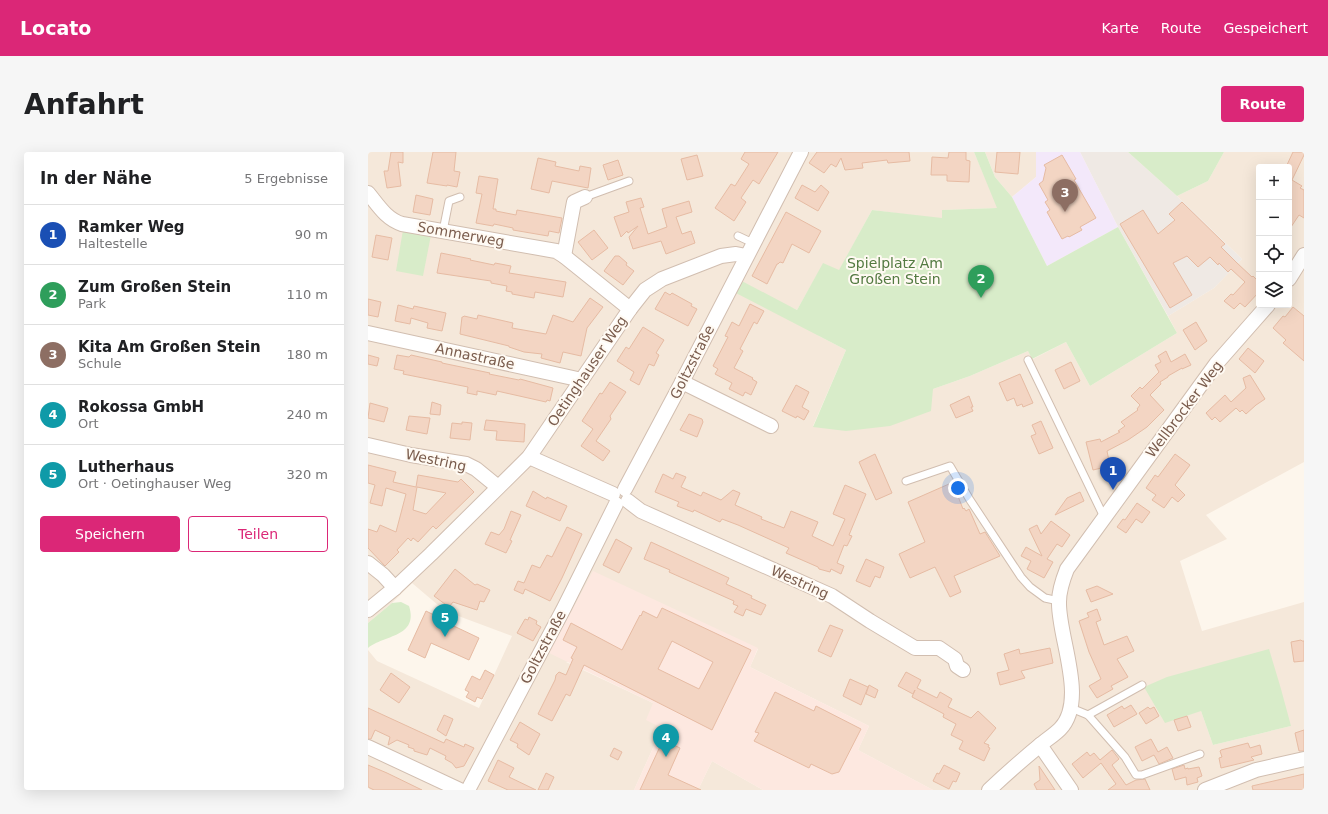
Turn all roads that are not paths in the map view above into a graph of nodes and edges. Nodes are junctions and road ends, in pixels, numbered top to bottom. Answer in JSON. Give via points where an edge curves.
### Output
{"nodes":[{"id":1,"x":801,"y":152,"type":"edge"},
{"id":2,"x":629,"y":181,"type":"dead end"},
{"id":3,"x":368,"y":193,"type":"edge"},
{"id":4,"x":460,"y":197,"type":"dead end"},
{"id":5,"x":585,"y":197,"type":"joint"},
{"id":6,"x":443,"y":231,"type":"junction"},
{"id":7,"x":738,"y":236,"type":"dead end"},
{"id":8,"x":753,"y":243,"type":"junction"},
{"id":9,"x":1304,"y":255,"type":"edge"},
{"id":10,"x":564,"y":256,"type":"junction"},
{"id":11,"x":746,"y":256,"type":"junction"},
{"id":12,"x":1292,"y":274,"type":"edge"},
{"id":13,"x":630,"y":308,"type":"junction"},
{"id":14,"x":1265,"y":308,"type":"edge"},
{"id":15,"x":368,"y":333,"type":"edge"},
{"id":16,"x":1028,"y":360,"type":"dead end"},
{"id":17,"x":582,"y":380,"type":"junction"},
{"id":18,"x":682,"y":382,"type":"junction"},
{"id":19,"x":771,"y":426,"type":"dead end"},
{"id":20,"x":368,"y":445,"type":"edge"},
{"id":21,"x":529,"y":457,"type":"junction"},
{"id":22,"x":906,"y":481,"type":"dead end"},
{"id":23,"x":498,"y":487,"type":"junction"},
{"id":24,"x":621,"y":497,"type":"junction"},
{"id":25,"x":1104,"y":517,"type":"junction"},
{"id":26,"x":368,"y":563,"type":"edge"},
{"id":27,"x":395,"y":588,"type":"junction"},
{"id":28,"x":1059,"y":602,"type":"junction"},
{"id":29,"x":368,"y":610,"type":"edge"},
{"id":30,"x":963,"y":670,"type":"dead end"},
{"id":31,"x":1142,"y":685,"type":"dead end"},
{"id":32,"x":1071,"y":708,"type":"junction"},
{"id":33,"x":1088,"y":715,"type":"junction"},
{"id":34,"x":1040,"y":745,"type":"junction"},
{"id":35,"x":368,"y":747,"type":"edge"},
{"id":36,"x":1200,"y":754,"type":"dead end"},
{"id":37,"x":1304,"y":759,"type":"edge"},
{"id":38,"x":460,"y":790,"type":"edge"},
{"id":39,"x":468,"y":790,"type":"edge"},
{"id":40,"x":988,"y":790,"type":"edge"},
{"id":41,"x":1071,"y":790,"type":"edge"},
{"id":42,"x":1205,"y":790,"type":"edge"}],
"edges":[{"from":1,"to":8,"type":"street"},
{"from":2,"to":5,"type":"lane"},
{"from":3,"to":6,"type":"street","name":"Sommerweg","via":[[394,221]]},
{"from":4,"to":6,"type":"lane","via":[[449,201]]},
{"from":5,"to":10,"type":"street","via":[[574,202]]},
{"from":6,"to":10,"type":"street","name":"Sommerweg","via":[[556,252]]},
{"from":7,"to":8,"type":"lane"},
{"from":8,"to":11,"type":"street"},
{"from":9,"to":12,"type":"street"},
{"from":10,"to":13,"type":"street","name":"Sommerweg"},
{"from":11,"to":13,"type":"street","name":"Oetinghauser Weg","via":[[721,256],[662,279],[644,290]]},
{"from":11,"to":18,"type":"street","name":"Goltzstraße"},
{"from":13,"to":17,"type":"street","name":"Oetinghauser Weg"},
{"from":14,"to":25,"type":"street","name":"Wellbrocker Weg","via":[[1216,364]]},
{"from":15,"to":17,"type":"street","name":"Annastraße"},
{"from":16,"to":25,"type":"lane"},
{"from":17,"to":21,"type":"street","name":"Oetinghauser Weg"},
{"from":18,"to":19,"type":"street"},
{"from":18,"to":24,"type":"street","name":"Goltzstraße"},
{"from":20,"to":23,"type":"street","name":"Westring","via":[[466,464],[476,468]]},
{"from":21,"to":23,"type":"street","name":"Oetinghauser Weg"},
{"from":21,"to":24,"type":"street","name":"Westring"},
{"from":22,"to":28,"type":"lane","via":[[950,466],[1021,577],[1045,598]]},
{"from":23,"to":27,"type":"street","name":"Oetinghauser Weg"},
{"from":24,"to":30,"type":"street","name":"Westring","via":[[641,511],[832,596],[915,648],[939,648],[954,659],[957,666]]},
{"from":24,"to":39,"type":"street","name":"Goltzstraße"},
{"from":25,"to":28,"type":"street","name":"Wellbrocker Weg","via":[[1067,569]]},
{"from":26,"to":27,"type":"street"},
{"from":27,"to":29,"type":"street","name":"Oetinghauser Weg"},
{"from":28,"to":32,"type":"street","name":"Wellbrocker Weg","via":[[1072,690]]},
{"from":31,"to":33,"type":"lane"},
{"from":32,"to":33,"type":"lane"},
{"from":32,"to":34,"type":"street","name":"Wellbrocker Weg","via":[[1061,728]]},
{"from":33,"to":36,"type":"lane","via":[[1125,757],[1136,775]]},
{"from":34,"to":40,"type":"street","name":"Wellbrocker Weg"},
{"from":34,"to":41,"type":"street"},
{"from":35,"to":38,"type":"street"},
{"from":37,"to":42,"type":"street","via":[[1256,770]]}]}
